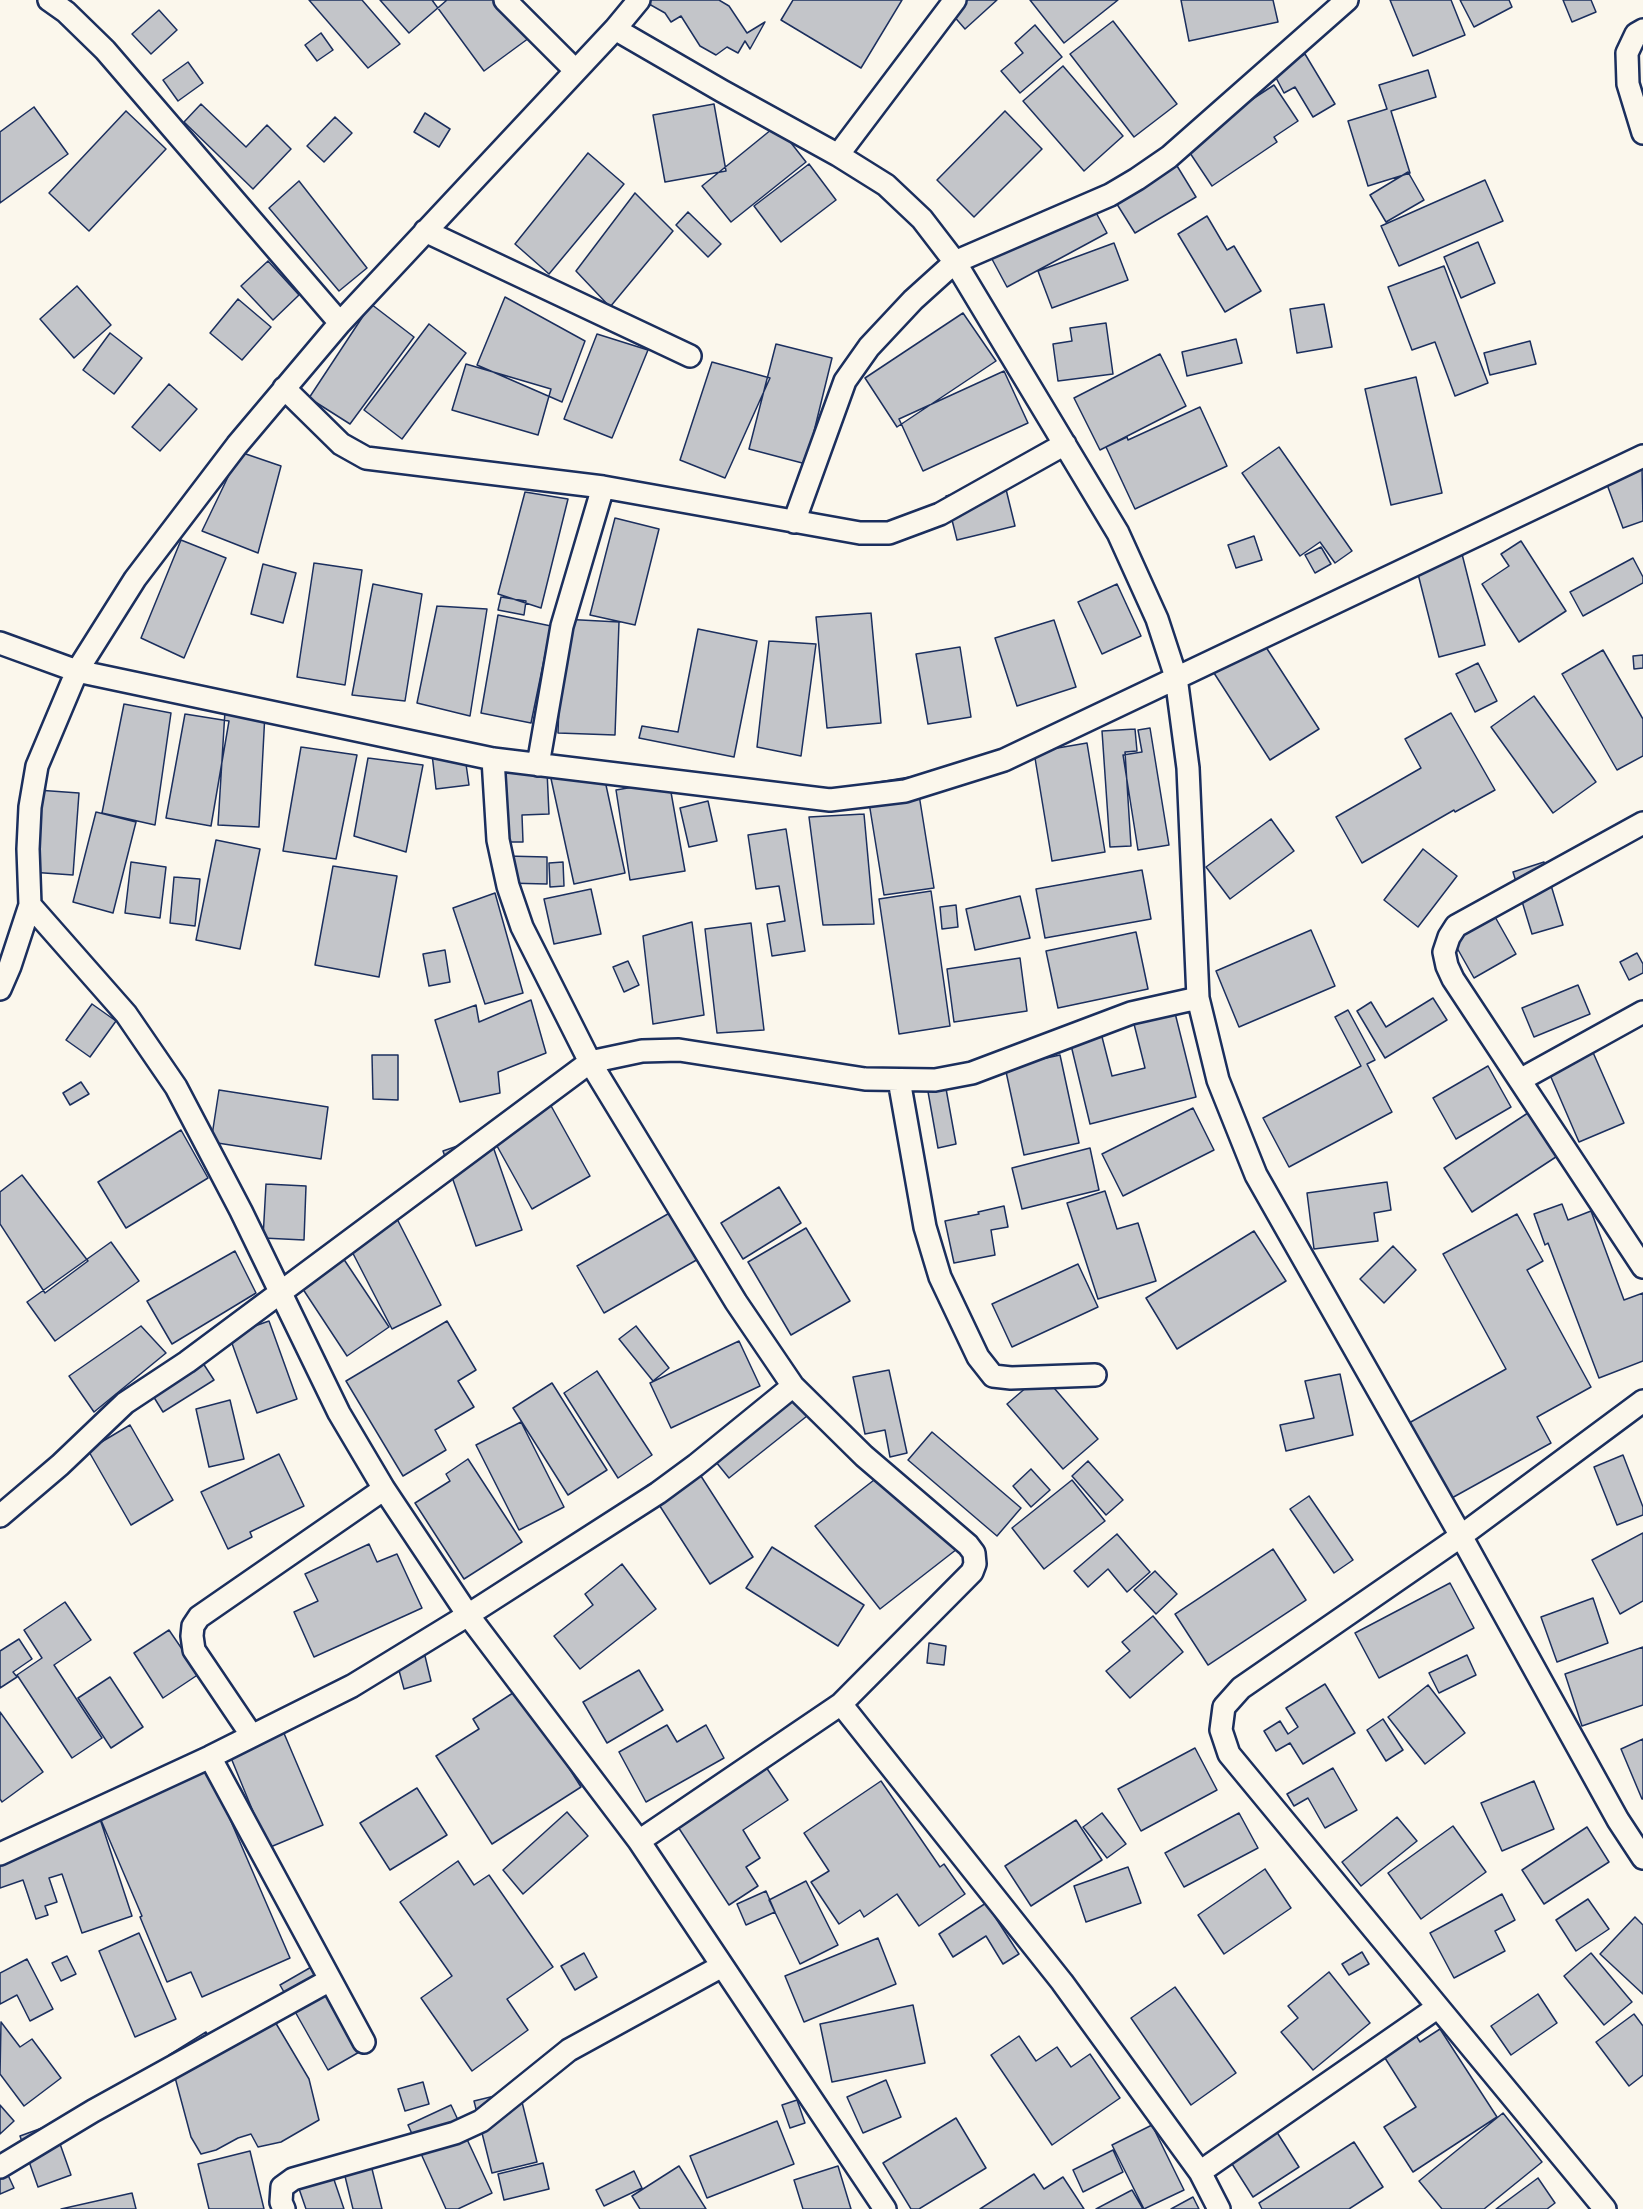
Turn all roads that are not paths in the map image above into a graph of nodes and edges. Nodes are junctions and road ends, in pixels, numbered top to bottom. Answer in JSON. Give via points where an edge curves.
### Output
{"nodes":[{"id":1,"x":49,"y":0,"type":"edge"},
{"id":2,"x":505,"y":0,"type":"edge"},
{"id":3,"x":639,"y":0,"type":"edge"},
{"id":4,"x":955,"y":0,"type":"edge"},
{"id":5,"x":1347,"y":0,"type":"edge"},
{"id":6,"x":615,"y":29,"type":"junction"},
{"id":7,"x":1643,"y":30,"type":"edge"},
{"id":8,"x":576,"y":70,"type":"junction"},
{"id":9,"x":1643,"y":133,"type":"edge"},
{"id":10,"x":838,"y":154,"type":"junction"},
{"id":11,"x":425,"y":231,"type":"junction"},
{"id":12,"x":955,"y":262,"type":"junction"},
{"id":13,"x":340,"y":322,"type":"junction"},
{"id":14,"x":690,"y":356,"type":"dead end"},
{"id":15,"x":284,"y":388,"type":"junction"},
{"id":16,"x":1065,"y":444,"type":"junction"},
{"id":17,"x":1643,"y":456,"type":"edge"},
{"id":18,"x":603,"y":487,"type":"junction"},
{"id":19,"x":794,"y":522,"type":"junction"},
{"id":20,"x":0,"y":643,"type":"edge"},
{"id":21,"x":77,"y":671,"type":"junction"},
{"id":22,"x":1176,"y":677,"type":"junction"},
{"id":23,"x":493,"y":759,"type":"junction"},
{"id":24,"x":538,"y":765,"type":"junction"},
{"id":25,"x":1643,"y":823,"type":"edge"},
{"id":26,"x":30,"y":905,"type":"junction"},
{"id":27,"x":5,"y":964,"type":"edge"},
{"id":28,"x":0,"y":989,"type":"edge"},
{"id":29,"x":1198,"y":998,"type":"junction"},
{"id":30,"x":1643,"y":1012,"type":"edge"},
{"id":31,"x":590,"y":1062,"type":"junction"},
{"id":32,"x":900,"y":1080,"type":"junction"},
{"id":33,"x":1520,"y":1080,"type":"junction"},
{"id":34,"x":1643,"y":1267,"type":"edge"},
{"id":35,"x":280,"y":1292,"type":"junction"},
{"id":36,"x":1095,"y":1375,"type":"dead end"},
{"id":37,"x":793,"y":1386,"type":"junction"},
{"id":38,"x":1643,"y":1401,"type":"edge"},
{"id":39,"x":384,"y":1489,"type":"junction"},
{"id":40,"x":0,"y":1516,"type":"edge"},
{"id":41,"x":1461,"y":1536,"type":"junction"},
{"id":42,"x":468,"y":1615,"type":"junction"},
{"id":43,"x":841,"y":1704,"type":"junction"},
{"id":44,"x":252,"y":1736,"type":"junction"},
{"id":45,"x":210,"y":1757,"type":"junction"},
{"id":46,"x":639,"y":1841,"type":"junction"},
{"id":47,"x":0,"y":1854,"type":"edge"},
{"id":48,"x":1643,"y":1858,"type":"edge"},
{"id":49,"x":722,"y":1966,"type":"junction"},
{"id":50,"x":330,"y":1980,"type":"junction"},
{"id":51,"x":1438,"y":2007,"type":"junction"},
{"id":52,"x":364,"y":2042,"type":"dead end"},
{"id":53,"x":0,"y":2168,"type":"edge"},
{"id":54,"x":1200,"y":2172,"type":"junction"},
{"id":55,"x":284,"y":2209,"type":"edge"},
{"id":56,"x":885,"y":2209,"type":"edge"},
{"id":57,"x":1219,"y":2209,"type":"edge"},
{"id":58,"x":1605,"y":2209,"type":"edge"}],
"edges":[{"from":1,"to":13,"type":"street","via":[[105,50]]},
{"from":2,"to":8,"type":"street"},
{"from":3,"to":6,"type":"street"},
{"from":4,"to":10,"type":"street"},
{"from":5,"to":12,"type":"street","via":[[1169,157],[1137,179],[1110,195]]},
{"from":6,"to":8,"type":"street"},
{"from":6,"to":10,"type":"street"},
{"from":7,"to":9,"type":"street","via":[[1636,34],[1627,53],[1628,84]]},
{"from":8,"to":11,"type":"street"},
{"from":10,"to":12,"type":"street","via":[[886,184],[922,219]]},
{"from":11,"to":13,"type":"street"},
{"from":11,"to":14,"type":"street"},
{"from":12,"to":16,"type":"street"},
{"from":12,"to":19,"type":"street","via":[[876,339],[845,381]]},
{"from":13,"to":15,"type":"street"},
{"from":15,"to":18,"type":"street","via":[[341,444],[366,458]]},
{"from":15,"to":21,"type":"street","via":[[135,579]]},
{"from":16,"to":19,"type":"street","via":[[940,514],[889,533],[860,533]]},
{"from":16,"to":22,"type":"street","via":[[1118,533],[1157,618]]},
{"from":17,"to":22,"type":"street"},
{"from":18,"to":19,"type":"street"},
{"from":18,"to":24,"type":"street","via":[[562,626]]},
{"from":20,"to":21,"type":"street"},
{"from":21,"to":23,"type":"street"},
{"from":21,"to":26,"type":"street","via":[[38,766],[30,807]]},
{"from":22,"to":24,"type":"street","via":[[1004,760],[905,791],[830,800]]},
{"from":22,"to":29,"type":"street","via":[[1188,768]]},
{"from":23,"to":24,"type":"street"},
{"from":23,"to":31,"type":"street","via":[[498,840],[507,886],[522,927]]},
{"from":25,"to":33,"type":"street","via":[[1456,926],[1449,938],[1444,952],[1453,979]]},
{"from":26,"to":27,"type":"street"},
{"from":26,"to":35,"type":"street","via":[[126,1014],[176,1087]]},
{"from":27,"to":28,"type":"street"},
{"from":29,"to":32,"type":"street","via":[[1131,1013],[972,1073],[935,1080]]},
{"from":29,"to":41,"type":"street","via":[[1218,1080],[1256,1175]]},
{"from":30,"to":33,"type":"street"},
{"from":31,"to":32,"type":"street","via":[[642,1051],[679,1050],[865,1079]]},
{"from":31,"to":35,"type":"street"},
{"from":31,"to":37,"type":"street","via":[[736,1302]]},
{"from":32,"to":36,"type":"street","via":[[925,1227],[940,1277],[978,1357],[993,1376]]},
{"from":33,"to":34,"type":"street"},
{"from":35,"to":39,"type":"street","via":[[339,1413]]},
{"from":35,"to":40,"type":"street","via":[[125,1403]]},
{"from":37,"to":42,"type":"street","via":[[658,1493]]},
{"from":37,"to":43,"type":"street","via":[[864,1456],[974,1553],[972,1572]]},
{"from":38,"to":41,"type":"street"},
{"from":39,"to":42,"type":"street"},
{"from":39,"to":44,"type":"street","via":[[199,1617],[193,1626],[194,1650]]},
{"from":41,"to":48,"type":"street","via":[[1618,1820]]},
{"from":41,"to":51,"type":"street","via":[[1241,1688],[1224,1707],[1221,1730],[1229,1754]]},
{"from":42,"to":44,"type":"street","via":[[352,1686]]},
{"from":42,"to":46,"type":"street"},
{"from":43,"to":46,"type":"street"},
{"from":43,"to":54,"type":"street","via":[[1062,1982]]},
{"from":44,"to":45,"type":"street"},
{"from":45,"to":47,"type":"street"},
{"from":45,"to":50,"type":"street"},
{"from":46,"to":49,"type":"street"},
{"from":49,"to":55,"type":"street","via":[[568,2050],[481,2121],[454,2133],[293,2179],[282,2187]]},
{"from":49,"to":56,"type":"street"},
{"from":50,"to":52,"type":"street"},
{"from":50,"to":53,"type":"street","via":[[93,2111]]},
{"from":51,"to":54,"type":"street"},
{"from":51,"to":58,"type":"street"},
{"from":54,"to":57,"type":"street"}]}
